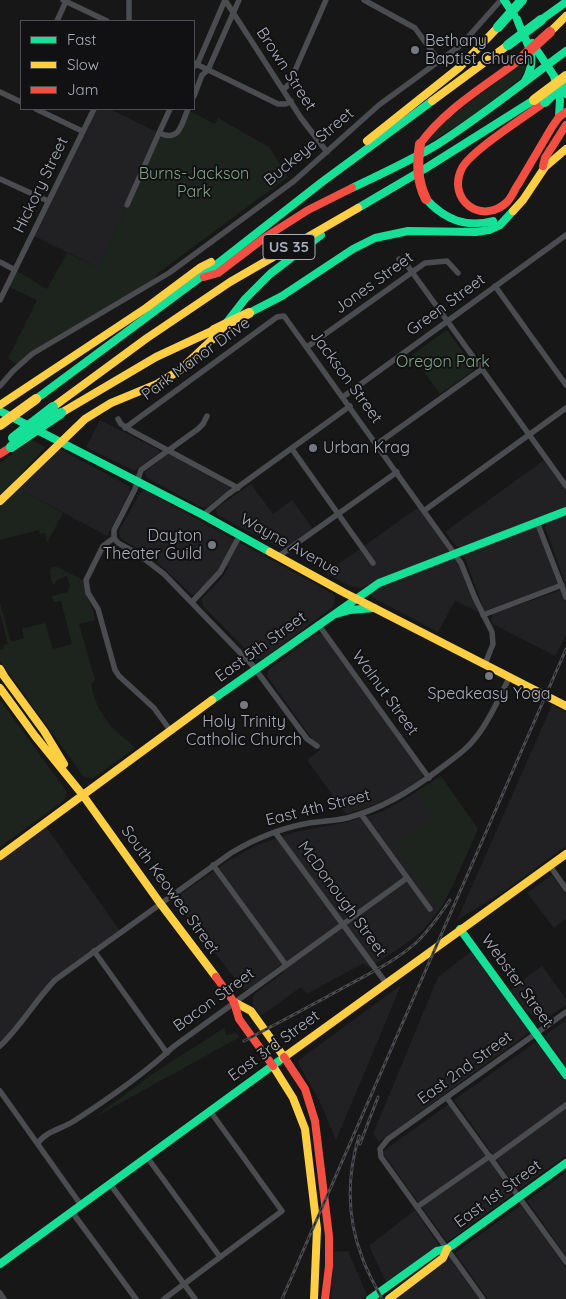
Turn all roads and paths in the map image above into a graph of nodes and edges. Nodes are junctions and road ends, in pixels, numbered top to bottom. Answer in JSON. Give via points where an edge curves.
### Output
{"nodes":[{"id":1,"x":129,"y":0,"type":"edge"},
{"id":2,"x":225,"y":0,"type":"edge"},
{"id":3,"x":239,"y":0,"type":"edge"},
{"id":4,"x":326,"y":0,"type":"edge"},
{"id":5,"x":364,"y":0,"type":"edge"},
{"id":6,"x":502,"y":0,"type":"edge"},
{"id":7,"x":522,"y":0,"type":"edge"},
{"id":8,"x":65,"y":1,"type":"edge"},
{"id":9,"x":566,"y":2,"type":"edge"},
{"id":10,"x":233,"y":13,"type":"junction"},
{"id":11,"x":566,"y":16,"type":"edge"},
{"id":12,"x":517,"y":19,"type":"junction"},
{"id":13,"x":57,"y":20,"type":"edge"},
{"id":14,"x":105,"y":20,"type":"edge"},
{"id":15,"x":129,"y":20,"type":"edge"},
{"id":16,"x":566,"y":51,"type":"edge"},
{"id":17,"x":439,"y":61,"type":"junction"},
{"id":18,"x":195,"y":65,"type":"edge"},
{"id":19,"x":547,"y":66,"type":"junction"},
{"id":20,"x":208,"y":70,"type":"junction"},
{"id":21,"x":554,"y":76,"type":"junction"},
{"id":22,"x":566,"y":76,"type":"edge"},
{"id":23,"x":566,"y":80,"type":"edge"},
{"id":24,"x":522,"y":84,"type":"junction"},
{"id":25,"x":283,"y":90,"type":"junction"},
{"id":26,"x":0,"y":92,"type":"edge"},
{"id":27,"x":195,"y":94,"type":"edge"},
{"id":28,"x":566,"y":94,"type":"edge"},
{"id":29,"x":20,"y":102,"type":"edge"},
{"id":30,"x":291,"y":102,"type":"junction"},
{"id":31,"x":38,"y":110,"type":"edge"},
{"id":32,"x":93,"y":110,"type":"edge"},
{"id":33,"x":170,"y":110,"type":"edge"},
{"id":34,"x":188,"y":110,"type":"edge"},
{"id":35,"x":564,"y":118,"type":"edge"},
{"id":36,"x":82,"y":131,"type":"junction"},
{"id":37,"x":159,"y":133,"type":"junction"},
{"id":38,"x":566,"y":149,"type":"edge"},
{"id":39,"x":327,"y":152,"type":"junction"},
{"id":40,"x":338,"y":171,"type":"junction"},
{"id":41,"x":541,"y":172,"type":"junction"},
{"id":42,"x":0,"y":179,"type":"edge"},
{"id":43,"x":48,"y":201,"type":"junction"},
{"id":44,"x":126,"y":205,"type":"dead end"},
{"id":45,"x":351,"y":212,"type":"junction"},
{"id":46,"x":509,"y":215,"type":"junction"},
{"id":47,"x":566,"y":235,"type":"edge"},
{"id":48,"x":234,"y":250,"type":"junction"},
{"id":49,"x":399,"y":260,"type":"dead end"},
{"id":50,"x":0,"y":262,"type":"edge"},
{"id":51,"x":15,"y":270,"type":"junction"},
{"id":52,"x":412,"y":272,"type":"junction"},
{"id":53,"x":458,"y":273,"type":"dead end"},
{"id":54,"x":198,"y":279,"type":"junction"},
{"id":55,"x":495,"y":286,"type":"junction"},
{"id":56,"x":0,"y":300,"type":"edge"},
{"id":57,"x":284,"y":315,"type":"joint"},
{"id":58,"x":448,"y":321,"type":"junction"},
{"id":59,"x":307,"y":347,"type":"junction"},
{"id":60,"x":482,"y":369,"type":"junction"},
{"id":61,"x":566,"y":385,"type":"edge"},
{"id":62,"x":0,"y":386,"type":"edge"},
{"id":63,"x":343,"y":397,"type":"junction"},
{"id":64,"x":0,"y":405,"type":"edge"},
{"id":65,"x":350,"y":406,"type":"junction"},
{"id":66,"x":566,"y":408,"type":"edge"},
{"id":67,"x":0,"y":410,"type":"edge"},
{"id":68,"x":58,"y":410,"type":"junction"},
{"id":69,"x":207,"y":416,"type":"dead end"},
{"id":70,"x":118,"y":419,"type":"dead end"},
{"id":71,"x":0,"y":425,"type":"edge"},
{"id":72,"x":126,"y":428,"type":"junction"},
{"id":73,"x":529,"y":435,"type":"junction"},
{"id":74,"x":61,"y":442,"type":"junction"},
{"id":75,"x":377,"y":444,"type":"junction"},
{"id":76,"x":6,"y":446,"type":"edge"},
{"id":77,"x":292,"y":449,"type":"junction"},
{"id":78,"x":167,"y":451,"type":"junction"},
{"id":79,"x":0,"y":454,"type":"edge"},
{"id":80,"x":397,"y":472,"type":"junction"},
{"id":81,"x":136,"y":481,"type":"junction"},
{"id":82,"x":566,"y":486,"type":"edge"},
{"id":83,"x":238,"y":488,"type":"junction"},
{"id":84,"x":0,"y":501,"type":"edge"},
{"id":85,"x":425,"y":510,"type":"junction"},
{"id":86,"x":566,"y":511,"type":"edge"},
{"id":87,"x":338,"y":514,"type":"junction"},
{"id":88,"x":203,"y":515,"type":"junction"},
{"id":89,"x":537,"y":522,"type":"junction"},
{"id":90,"x":240,"y":535,"type":"junction"},
{"id":91,"x":114,"y":538,"type":"junction"},
{"id":92,"x":455,"y":553,"type":"junction"},
{"id":93,"x":279,"y":556,"type":"junction"},
{"id":94,"x":374,"y":562,"type":"dead end"},
{"id":95,"x":562,"y":585,"type":"junction"},
{"id":96,"x":566,"y":597,"type":"edge"},
{"id":97,"x":356,"y":598,"type":"junction"},
{"id":98,"x":192,"y":602,"type":"junction"},
{"id":99,"x":377,"y":608,"type":"junction"},
{"id":100,"x":483,"y":615,"type":"junction"},
{"id":101,"x":330,"y":616,"type":"junction"},
{"id":102,"x":318,"y":624,"type":"junction"},
{"id":103,"x":485,"y":664,"type":"junction"},
{"id":104,"x":256,"y":669,"type":"junction"},
{"id":105,"x":1,"y":672,"type":"edge"},
{"id":106,"x":510,"y":676,"type":"junction"},
{"id":107,"x":0,"y":688,"type":"edge"},
{"id":108,"x":566,"y":706,"type":"edge"},
{"id":109,"x":170,"y":730,"type":"junction"},
{"id":110,"x":317,"y":746,"type":"dead end"},
{"id":111,"x":429,"y":778,"type":"junction"},
{"id":112,"x":82,"y":794,"type":"junction"},
{"id":113,"x":361,"y":814,"type":"junction"},
{"id":114,"x":275,"y":832,"type":"junction"},
{"id":115,"x":566,"y":854,"type":"edge"},
{"id":116,"x":0,"y":856,"type":"edge"},
{"id":117,"x":213,"y":865,"type":"junction"},
{"id":118,"x":550,"y":866,"type":"junction"},
{"id":119,"x":408,"y":878,"type":"junction"},
{"id":120,"x":566,"y":889,"type":"edge"},
{"id":121,"x":160,"y":903,"type":"junction"},
{"id":122,"x":430,"y":909,"type":"dead end"},
{"id":123,"x":344,"y":924,"type":"junction"},
{"id":124,"x":460,"y":929,"type":"junction"},
{"id":125,"x":94,"y":951,"type":"junction"},
{"id":126,"x":286,"y":966,"type":"junction"},
{"id":127,"x":386,"y":983,"type":"junction"},
{"id":128,"x":234,"y":1002,"type":"junction"},
{"id":129,"x":566,"y":1012,"type":"edge"},
{"id":130,"x":537,"y":1033,"type":"junction"},
{"id":131,"x":0,"y":1046,"type":"edge"},
{"id":132,"x":167,"y":1053,"type":"junction"},
{"id":133,"x":284,"y":1057,"type":"junction"},
{"id":134,"x":273,"y":1066,"type":"junction"},
{"id":135,"x":566,"y":1075,"type":"edge"},
{"id":136,"x":0,"y":1091,"type":"edge"},
{"id":137,"x":448,"y":1098,"type":"junction"},
{"id":138,"x":566,"y":1105,"type":"edge"},
{"id":139,"x":210,"y":1111,"type":"junction"},
{"id":140,"x":38,"y":1143,"type":"junction"},
{"id":141,"x":147,"y":1157,"type":"junction"},
{"id":142,"x":491,"y":1157,"type":"junction"},
{"id":143,"x":566,"y":1162,"type":"edge"},
{"id":144,"x":110,"y":1184,"type":"junction"},
{"id":145,"x":519,"y":1197,"type":"junction"},
{"id":146,"x":81,"y":1205,"type":"junction"},
{"id":147,"x":416,"y":1207,"type":"junction"},
{"id":148,"x":72,"y":1212,"type":"junction"},
{"id":149,"x":447,"y":1249,"type":"junction"},
{"id":150,"x":220,"y":1257,"type":"junction"},
{"id":151,"x":566,"y":1262,"type":"edge"},
{"id":152,"x":0,"y":1264,"type":"edge"},
{"id":153,"x":184,"y":1284,"type":"junction"},
{"id":154,"x":0,"y":1293,"type":"edge"},
{"id":155,"x":4,"y":1299,"type":"edge"},
{"id":156,"x":136,"y":1299,"type":"edge"},
{"id":157,"x":164,"y":1299,"type":"edge"},
{"id":158,"x":195,"y":1299,"type":"edge"},
{"id":159,"x":314,"y":1299,"type":"edge"},
{"id":160,"x":325,"y":1299,"type":"edge"},
{"id":161,"x":370,"y":1299,"type":"edge"},
{"id":162,"x":389,"y":1299,"type":"edge"},
{"id":163,"x":483,"y":1299,"type":"edge"}],
"edges":[{"from":1,"to":15,"type":"street"},
{"from":2,"to":10,"type":"street","name":"Brown Street"},
{"from":2,"to":18,"type":"street"},
{"from":3,"to":10,"type":"street"},
{"from":4,"to":25,"type":"street","via":[[289,84]]},
{"from":5,"to":17,"type":"street","via":[[415,28]]},
{"from":6,"to":12,"type":"main road"},
{"from":6,"to":17,"type":"street","name":"Buckeye Street","via":[[465,41]]},
{"from":7,"to":40,"type":"main road","bridge":true,"via":[[460,67],[352,153]]},
{"from":8,"to":13,"type":"street"},
{"from":8,"to":14,"type":"street"},
{"from":9,"to":40,"type":"main road","number":"US 35","bridge":true},
{"from":10,"to":20,"type":"street"},
{"from":10,"to":25,"type":"street","name":"Brown Street"},
{"from":11,"to":46,"type":"main road","bridge":true,"via":[[518,61],[444,117],[420,144],[418,174],[421,189],[443,216],[468,225],[485,224]]},
{"from":12,"to":19,"type":"main road"},
{"from":12,"to":24,"type":"main road","via":[[532,54],[530,72]]},
{"from":16,"to":19,"type":"main road"},
{"from":17,"to":39,"type":"street","name":"Buckeye Street","via":[[379,105]]},
{"from":18,"to":20,"type":"street"},
{"from":19,"to":21,"type":"main road"},
{"from":19,"to":24,"type":"main road"},
{"from":20,"to":27,"type":"street"},
{"from":20,"to":30,"type":"street","via":[[278,104]]},
{"from":21,"to":28,"type":"main road"},
{"from":21,"to":35,"type":"main road"},
{"from":22,"to":45,"type":"main road","number":"US 35","bridge":true,"via":[[534,100]]},
{"from":23,"to":35,"type":"main road","bridge":true,"via":[[545,102],[463,165],[457,183],[459,196],[466,205],[490,212],[507,202]]},
{"from":24,"to":54,"type":"main road","via":[[414,158],[308,210],[218,273]]},
{"from":25,"to":30,"type":"street","name":"Brown Street"},
{"from":26,"to":29,"type":"street"},
{"from":30,"to":39,"type":"street","name":"Brown Street"},
{"from":31,"to":36,"type":"street"},
{"from":32,"to":36,"type":"street","name":"Hickory Street"},
{"from":33,"to":37,"type":"street"},
{"from":34,"to":37,"type":"street","via":[[177,133],[168,136]]},
{"from":35,"to":41,"type":"main road"},
{"from":36,"to":43,"type":"street","name":"Hickory Street"},
{"from":37,"to":44,"type":"street"},
{"from":38,"to":41,"type":"main road"},
{"from":39,"to":62,"type":"street","name":"Buckeye Street","via":[[178,267],[32,354]]},
{"from":40,"to":48,"type":"main road","number":"US 35"},
{"from":41,"to":46,"type":"main road"},
{"from":42,"to":43,"type":"street"},
{"from":43,"to":51,"type":"street","name":"Hickory Street"},
{"from":45,"to":68,"type":"main road","number":"US 35","via":[[205,298],[140,343]]},
{"from":45,"to":74,"type":"main road","via":[[270,274],[217,335],[180,370],[157,384],[110,403],[85,419]]},
{"from":46,"to":68,"type":"main road","bridge":true,"via":[[500,226],[489,230],[408,232],[375,238],[282,296],[156,357]]},
{"from":47,"to":55,"type":"street","name":"Green Street"},
{"from":48,"to":54,"type":"main road","number":"US 35"},
{"from":48,"to":64,"type":"main road","via":[[201,267],[146,308]]},
{"from":49,"to":52,"type":"street","via":[[405,262]]},
{"from":50,"to":51,"type":"street"},
{"from":51,"to":56,"type":"street","name":"Hickory Street"},
{"from":52,"to":53,"type":"street","name":"Jones Street","via":[[425,263],[447,261]]},
{"from":52,"to":58,"type":"street"},
{"from":52,"to":59,"type":"street","name":"Jones Street"},
{"from":54,"to":71,"type":"main road","number":"US 35","bridge":true},
{"from":55,"to":58,"type":"street","name":"Green Street"},
{"from":55,"to":61,"type":"street"},
{"from":57,"to":59,"type":"street","name":"Jackson Street"},
{"from":57,"to":72,"type":"street","name":"Park Manor Drive"},
{"from":58,"to":60,"type":"street"},
{"from":58,"to":63,"type":"street","name":"Green Street"},
{"from":59,"to":63,"type":"street","name":"Jackson Street"},
{"from":60,"to":73,"type":"street"},
{"from":60,"to":75,"type":"street"},
{"from":63,"to":65,"type":"street","name":"Jackson Street"},
{"from":65,"to":75,"type":"street","name":"Jackson Street"},
{"from":65,"to":77,"type":"street"},
{"from":66,"to":73,"type":"street"},
{"from":67,"to":74,"type":"main road","name":"Wayne Avenue"},
{"from":68,"to":76,"type":"main road","bridge":true},
{"from":69,"to":78,"type":"street","via":[[198,429]]},
{"from":70,"to":72,"type":"street"},
{"from":72,"to":78,"type":"street"},
{"from":73,"to":82,"type":"street"},
{"from":73,"to":85,"type":"street"},
{"from":74,"to":81,"type":"main road","name":"Wayne Avenue"},
{"from":74,"to":84,"type":"main road"},
{"from":75,"to":80,"type":"street","name":"Jackson Street"},
{"from":76,"to":79,"type":"main road"},
{"from":77,"to":83,"type":"street"},
{"from":77,"to":87,"type":"street"},
{"from":78,"to":81,"type":"street","via":[[141,470]]},
{"from":78,"to":83,"type":"street"},
{"from":80,"to":85,"type":"street","name":"Jackson Street"},
{"from":80,"to":87,"type":"street"},
{"from":81,"to":88,"type":"main road","name":"Wayne Avenue"},
{"from":81,"to":91,"type":"street","via":[[114,530]]},
{"from":83,"to":88,"type":"street"},
{"from":85,"to":92,"type":"street","name":"Jackson Street"},
{"from":86,"to":89,"type":"main road","name":"East 5th Street"},
{"from":87,"to":93,"type":"street"},
{"from":87,"to":94,"type":"street"},
{"from":88,"to":90,"type":"main road","name":"Wayne Avenue"},
{"from":89,"to":92,"type":"main road","name":"East 5th Street"},
{"from":89,"to":95,"type":"street"},
{"from":90,"to":93,"type":"main road","name":"Wayne Avenue"},
{"from":90,"to":98,"type":"street","via":[[220,572]]},
{"from":91,"to":98,"type":"street","via":[[164,574]]},
{"from":91,"to":109,"type":"street","via":[[103,546],[87,577],[88,593],[98,609],[115,670],[154,708]]},
{"from":92,"to":97,"type":"main road","name":"East 5th Street","via":[[380,583]]},
{"from":92,"to":100,"type":"street","name":"Jackson Street"},
{"from":93,"to":97,"type":"main road","name":"Wayne Avenue"},
{"from":95,"to":96,"type":"street"},
{"from":95,"to":100,"type":"street"},
{"from":97,"to":99,"type":"main road","name":"Wayne Avenue"},
{"from":97,"to":101,"type":"main road","name":"East 5th Street"},
{"from":98,"to":104,"type":"street"},
{"from":99,"to":101,"type":"main road","via":[[350,610]]},
{"from":99,"to":103,"type":"main road","name":"Wayne Avenue"},
{"from":100,"to":103,"type":"street","name":"Jackson Street","via":[[493,638],[492,650]]},
{"from":101,"to":102,"type":"main road","name":"East 5th Street"},
{"from":102,"to":104,"type":"main road","name":"East 5th Street"},
{"from":102,"to":111,"type":"street","name":"Walnut Street"},
{"from":103,"to":106,"type":"main road","name":"Wayne Avenue"},
{"from":104,"to":109,"type":"main road","name":"East 5th Street"},
{"from":104,"to":110,"type":"street","via":[[307,739]]},
{"from":105,"to":112,"type":"main road","name":"South Keowee Street","via":[[44,731]]},
{"from":106,"to":108,"type":"main road","name":"Wayne Avenue"},
{"from":106,"to":111,"type":"street","name":"East 4th Street","via":[[476,738]]},
{"from":107,"to":112,"type":"main road","name":"South Keowee Street"},
{"from":109,"to":112,"type":"main road","name":"East 5th Street"},
{"from":111,"to":113,"type":"street","name":"East 4th Street","via":[[402,796]]},
{"from":112,"to":116,"type":"main road","name":"East 5th Street"},
{"from":112,"to":121,"type":"main road","name":"South Keowee Street"},
{"from":113,"to":114,"type":"street","name":"East 4th Street"},
{"from":113,"to":119,"type":"street"},
{"from":114,"to":117,"type":"street","name":"East 4th Street","via":[[243,846]]},
{"from":114,"to":123,"type":"street","name":"McDonough Street"},
{"from":115,"to":118,"type":"main road","name":"East 3rd Street"},
{"from":117,"to":121,"type":"street","name":"East 4th Street"},
{"from":117,"to":126,"type":"street"},
{"from":118,"to":120,"type":"street"},
{"from":118,"to":124,"type":"main road","name":"East 3rd Street"},
{"from":119,"to":122,"type":"street"},
{"from":119,"to":123,"type":"street","name":"Bacon Street"},
{"from":121,"to":125,"type":"street","name":"East 4th Street"},
{"from":121,"to":128,"type":"main road","name":"South Keowee Street"},
{"from":123,"to":126,"type":"street","name":"Bacon Street"},
{"from":123,"to":127,"type":"street","name":"McDonough Street"},
{"from":124,"to":127,"type":"main road","name":"East 3rd Street"},
{"from":124,"to":130,"type":"main road","name":"Webster Street"},
{"from":125,"to":131,"type":"street","name":"East 4th Street","via":[[45,990]]},
{"from":125,"to":132,"type":"street"},
{"from":126,"to":128,"type":"street","name":"Bacon Street"},
{"from":127,"to":133,"type":"main road","name":"East 3rd Street"},
{"from":128,"to":132,"type":"street","name":"Bacon Street"},
{"from":128,"to":133,"type":"main road","name":"South Keowee Street","via":[[251,1011]]},
{"from":128,"to":134,"type":"main road","name":"South Keowee Street","via":[[239,1019]]},
{"from":129,"to":130,"type":"street","name":"East 2nd Street"},
{"from":130,"to":135,"type":"main road","name":"Webster Street"},
{"from":130,"to":137,"type":"street","name":"East 2nd Street"},
{"from":132,"to":140,"type":"street","name":"Bacon Street","via":[[73,1122],[43,1136]]},
{"from":133,"to":134,"type":"main road","name":"East 3rd Street"},
{"from":133,"to":160,"type":"main road","name":"South Keowee Street","via":[[305,1089],[315,1122],[328,1236]]},
{"from":134,"to":139,"type":"main road","name":"East 3rd Street"},
{"from":134,"to":159,"type":"main road","name":"South Keowee Street","via":[[294,1098],[305,1129],[317,1229]]},
{"from":136,"to":140,"type":"street"},
{"from":137,"to":142,"type":"street"},
{"from":137,"to":147,"type":"street","name":"East 2nd Street","via":[[380,1148],[381,1157]]},
{"from":138,"to":142,"type":"street"},
{"from":139,"to":141,"type":"main road","name":"East 3rd Street"},
{"from":139,"to":150,"type":"street","via":[[282,1211]]},
{"from":140,"to":146,"type":"street"},
{"from":141,"to":144,"type":"main road","name":"East 3rd Street"},
{"from":141,"to":150,"type":"street"},
{"from":142,"to":145,"type":"street"},
{"from":142,"to":147,"type":"street"},
{"from":143,"to":145,"type":"main road","name":"East 1st Street"},
{"from":144,"to":146,"type":"main road","name":"East 3rd Street"},
{"from":144,"to":153,"type":"street"},
{"from":145,"to":149,"type":"main road","name":"East 1st Street"},
{"from":145,"to":151,"type":"street"},
{"from":146,"to":148,"type":"main road","name":"East 3rd Street"},
{"from":147,"to":149,"type":"street"},
{"from":148,"to":152,"type":"main road","name":"East 3rd Street"},
{"from":148,"to":156,"type":"street"},
{"from":149,"to":161,"type":"main road","name":"East 1st Street","via":[[437,1251]]},
{"from":149,"to":162,"type":"main road","name":"East 1st Street","via":[[443,1258]]},
{"from":149,"to":163,"type":"street"},
{"from":150,"to":153,"type":"street"},
{"from":153,"to":157,"type":"street"},
{"from":153,"to":158,"type":"street"},
{"from":154,"to":155,"type":"street"}]}
